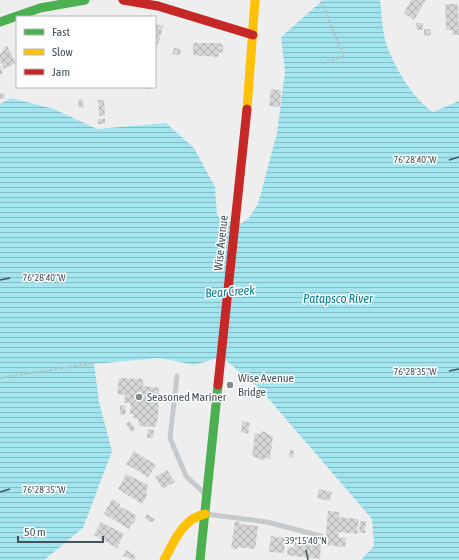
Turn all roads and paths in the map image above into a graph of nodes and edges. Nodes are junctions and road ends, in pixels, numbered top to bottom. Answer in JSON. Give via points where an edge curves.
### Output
{"nodes":[{"id":1,"x":85,"y":0,"type":"edge"},
{"id":2,"x":122,"y":0,"type":"edge"},
{"id":3,"x":255,"y":0,"type":"edge"},
{"id":4,"x":321,"y":1,"type":"dead end"},
{"id":5,"x":16,"y":16,"type":"edge"},
{"id":6,"x":17,"y":16,"type":"edge"},
{"id":7,"x":0,"y":22,"type":"edge"},
{"id":8,"x":253,"y":35,"type":"junction"},
{"id":9,"x":322,"y":64,"type":"dead end"},
{"id":10,"x":94,"y":364,"type":"dead end"},
{"id":11,"x":177,"y":376,"type":"dead end"},
{"id":12,"x":0,"y":378,"type":"edge"},
{"id":13,"x":207,"y":496,"type":"junction"},
{"id":14,"x":205,"y":514,"type":"junction"},
{"id":15,"x":321,"y":536,"type":"dead end"},
{"id":16,"x":164,"y":560,"type":"edge"},
{"id":17,"x":200,"y":560,"type":"edge"}],
"edges":[{"from":1,"to":6,"type":"main road","via":[[40,8]]},
{"from":2,"to":8,"type":"main road","via":[[158,6]]},
{"from":3,"to":8,"type":"main road","name":"Wise Avenue"},
{"from":4,"to":9,"type":"path","via":[[344,56]]},
{"from":5,"to":7,"type":"main road"},
{"from":8,"to":13,"type":"main road","name":"Wise Avenue"},
{"from":10,"to":12,"type":"path"},
{"from":11,"to":13,"type":"lane","via":[[170,438],[186,476]]},
{"from":13,"to":14,"type":"main road","name":"Wise Avenue"},
{"from":14,"to":15,"type":"lane","via":[[267,522]]},
{"from":14,"to":16,"type":"main road","via":[[198,514],[188,522]]},
{"from":14,"to":17,"type":"main road","name":"Wise Avenue"}]}
